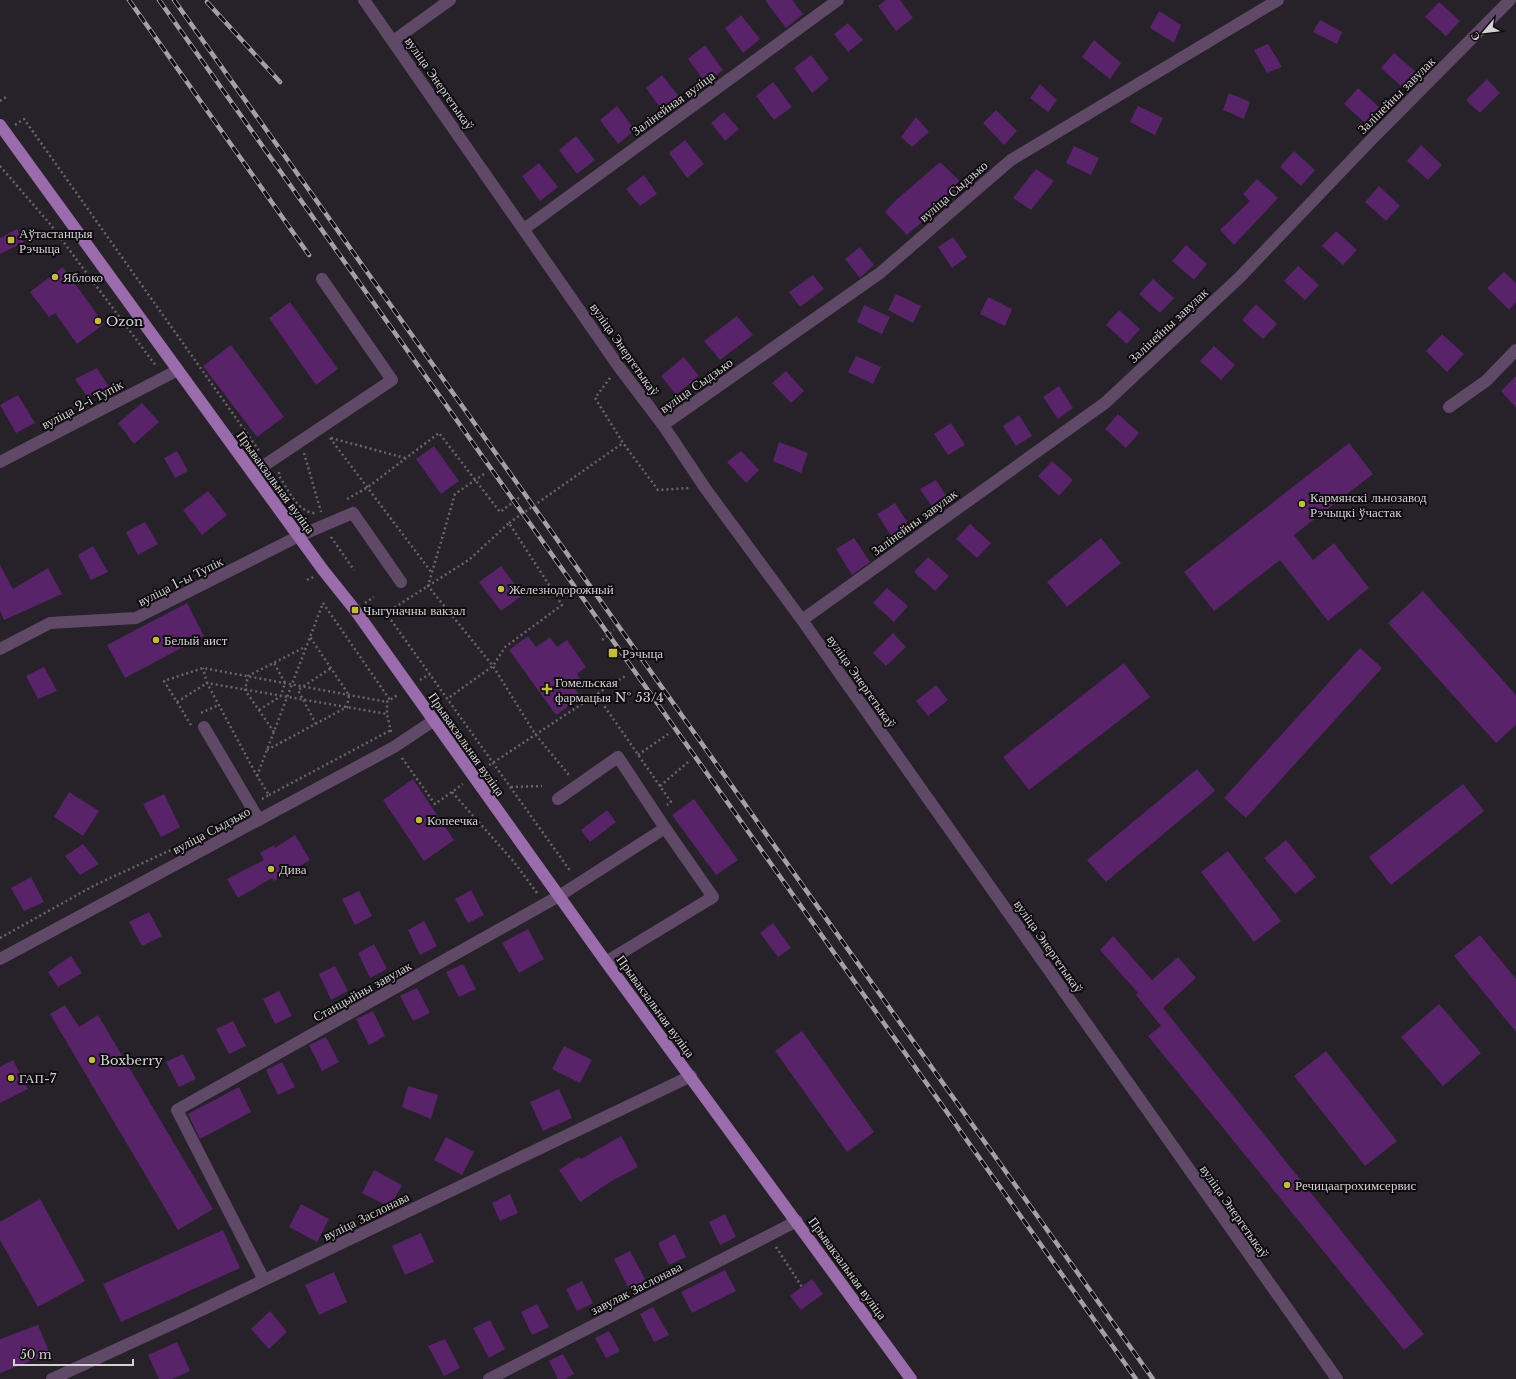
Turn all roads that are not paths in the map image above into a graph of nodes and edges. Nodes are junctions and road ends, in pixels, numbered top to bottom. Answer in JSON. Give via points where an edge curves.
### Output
{"nodes":[{"id":1,"x":364,"y":0,"type":"edge"},
{"id":2,"x":450,"y":0,"type":"edge"},
{"id":3,"x":838,"y":0,"type":"edge"},
{"id":4,"x":1278,"y":0,"type":"edge"},
{"id":5,"x":1510,"y":0,"type":"edge"},
{"id":6,"x":393,"y":41,"type":"junction"},
{"id":7,"x":0,"y":125,"type":"edge"},
{"id":8,"x":524,"y":229,"type":"junction"},
{"id":9,"x":322,"y":279,"type":"dead end"},
{"id":10,"x":1516,"y":350,"type":"edge"},
{"id":11,"x":178,"y":370,"type":"junction"},
{"id":12,"x":1449,"y":407,"type":"dead end"},
{"id":13,"x":663,"y":426,"type":"junction"},
{"id":14,"x":0,"y":462,"type":"edge"},
{"id":15,"x":253,"y":474,"type":"junction"},
{"id":16,"x":299,"y":536,"type":"junction"},
{"id":17,"x":401,"y":582,"type":"dead end"},
{"id":18,"x":802,"y":620,"type":"junction"},
{"id":19,"x":0,"y":649,"type":"edge"},
{"id":20,"x":433,"y":721,"type":"junction"},
{"id":21,"x":199,"y":728,"type":"road end"},
{"id":22,"x":558,"y":799,"type":"dead end"},
{"id":23,"x":259,"y":820,"type":"junction"},
{"id":24,"x":666,"y":828,"type":"junction"},
{"id":25,"x":559,"y":896,"type":"junction"},
{"id":26,"x":0,"y":959,"type":"edge"},
{"id":27,"x":606,"y":962,"type":"junction"},
{"id":28,"x":691,"y":1076,"type":"junction"},
{"id":29,"x":797,"y":1221,"type":"junction"},
{"id":30,"x":264,"y":1280,"type":"junction"},
{"id":31,"x":52,"y":1379,"type":"edge"},
{"id":32,"x":489,"y":1379,"type":"edge"},
{"id":33,"x":911,"y":1379,"type":"edge"},
{"id":34,"x":1337,"y":1379,"type":"edge"}],
"edges":[{"from":1,"to":6,"type":"street","name":"вуліца Энергетыкаў"},
{"from":2,"to":6,"type":"street"},
{"from":3,"to":8,"type":"street","name":"Залінейная вуліца"},
{"from":4,"to":13,"type":"street","name":"вуліца Сыдзько","via":[[1011,160],[880,273]]},
{"from":5,"to":18,"type":"street","name":"Залінейны завулак","via":[[1239,278],[1105,402]]},
{"from":6,"to":8,"type":"street","name":"вуліца Энергетыкаў"},
{"from":7,"to":11,"type":"main road","name":"Прывакзальная вуліца"},
{"from":8,"to":13,"type":"street","name":"вуліца Энергетыкаў"},
{"from":9,"to":15,"type":"street","via":[[392,380],[322,427],[300,447],[268,463]]},
{"from":10,"to":12,"type":"street","via":[[1486,381]]},
{"from":11,"to":14,"type":"street","name":"вуліца 2-і Тупік"},
{"from":11,"to":15,"type":"main road","name":"Прывакзальная вуліца"},
{"from":13,"to":18,"type":"street","name":"вуліца Энергетыкаў"},
{"from":15,"to":16,"type":"main road","name":"Прывакзальная вуліца"},
{"from":16,"to":17,"type":"street","name":"вуліца 1-ы Тупік","via":[[353,513]]},
{"from":16,"to":19,"type":"street","name":"вуліца 1-ы Тупік","via":[[136,618],[50,623]]},
{"from":16,"to":20,"type":"main road","name":"Прывакзальная вуліца"},
{"from":18,"to":34,"type":"street","name":"вуліца Энергетыкаў"},
{"from":20,"to":23,"type":"street","name":"вуліца Сыдзько","via":[[394,747]]},
{"from":20,"to":25,"type":"main road","name":"Прывакзальная вуліца"},
{"from":21,"to":23,"type":"street"},
{"from":22,"to":24,"type":"street","via":[[618,757]]},
{"from":23,"to":26,"type":"street","name":"вуліца Сыдзько"},
{"from":24,"to":25,"type":"street","name":"Станцыйны завулак"},
{"from":24,"to":27,"type":"street","via":[[713,897]]},
{"from":25,"to":27,"type":"main road","name":"Прывакзальная вуліца"},
{"from":25,"to":30,"type":"street","name":"Станцыйны завулак","via":[[178,1110]]},
{"from":27,"to":28,"type":"main road","name":"Прывакзальная вуліца"},
{"from":28,"to":29,"type":"main road","name":"Прывакзальная вуліца"},
{"from":28,"to":30,"type":"street","name":"вуліца Заслонава"},
{"from":29,"to":32,"type":"street","name":"завулак Заслонава"},
{"from":29,"to":33,"type":"main road","name":"Прывакзальная вуліца"},
{"from":30,"to":31,"type":"street","name":"вуліца Заслонава"}]}
